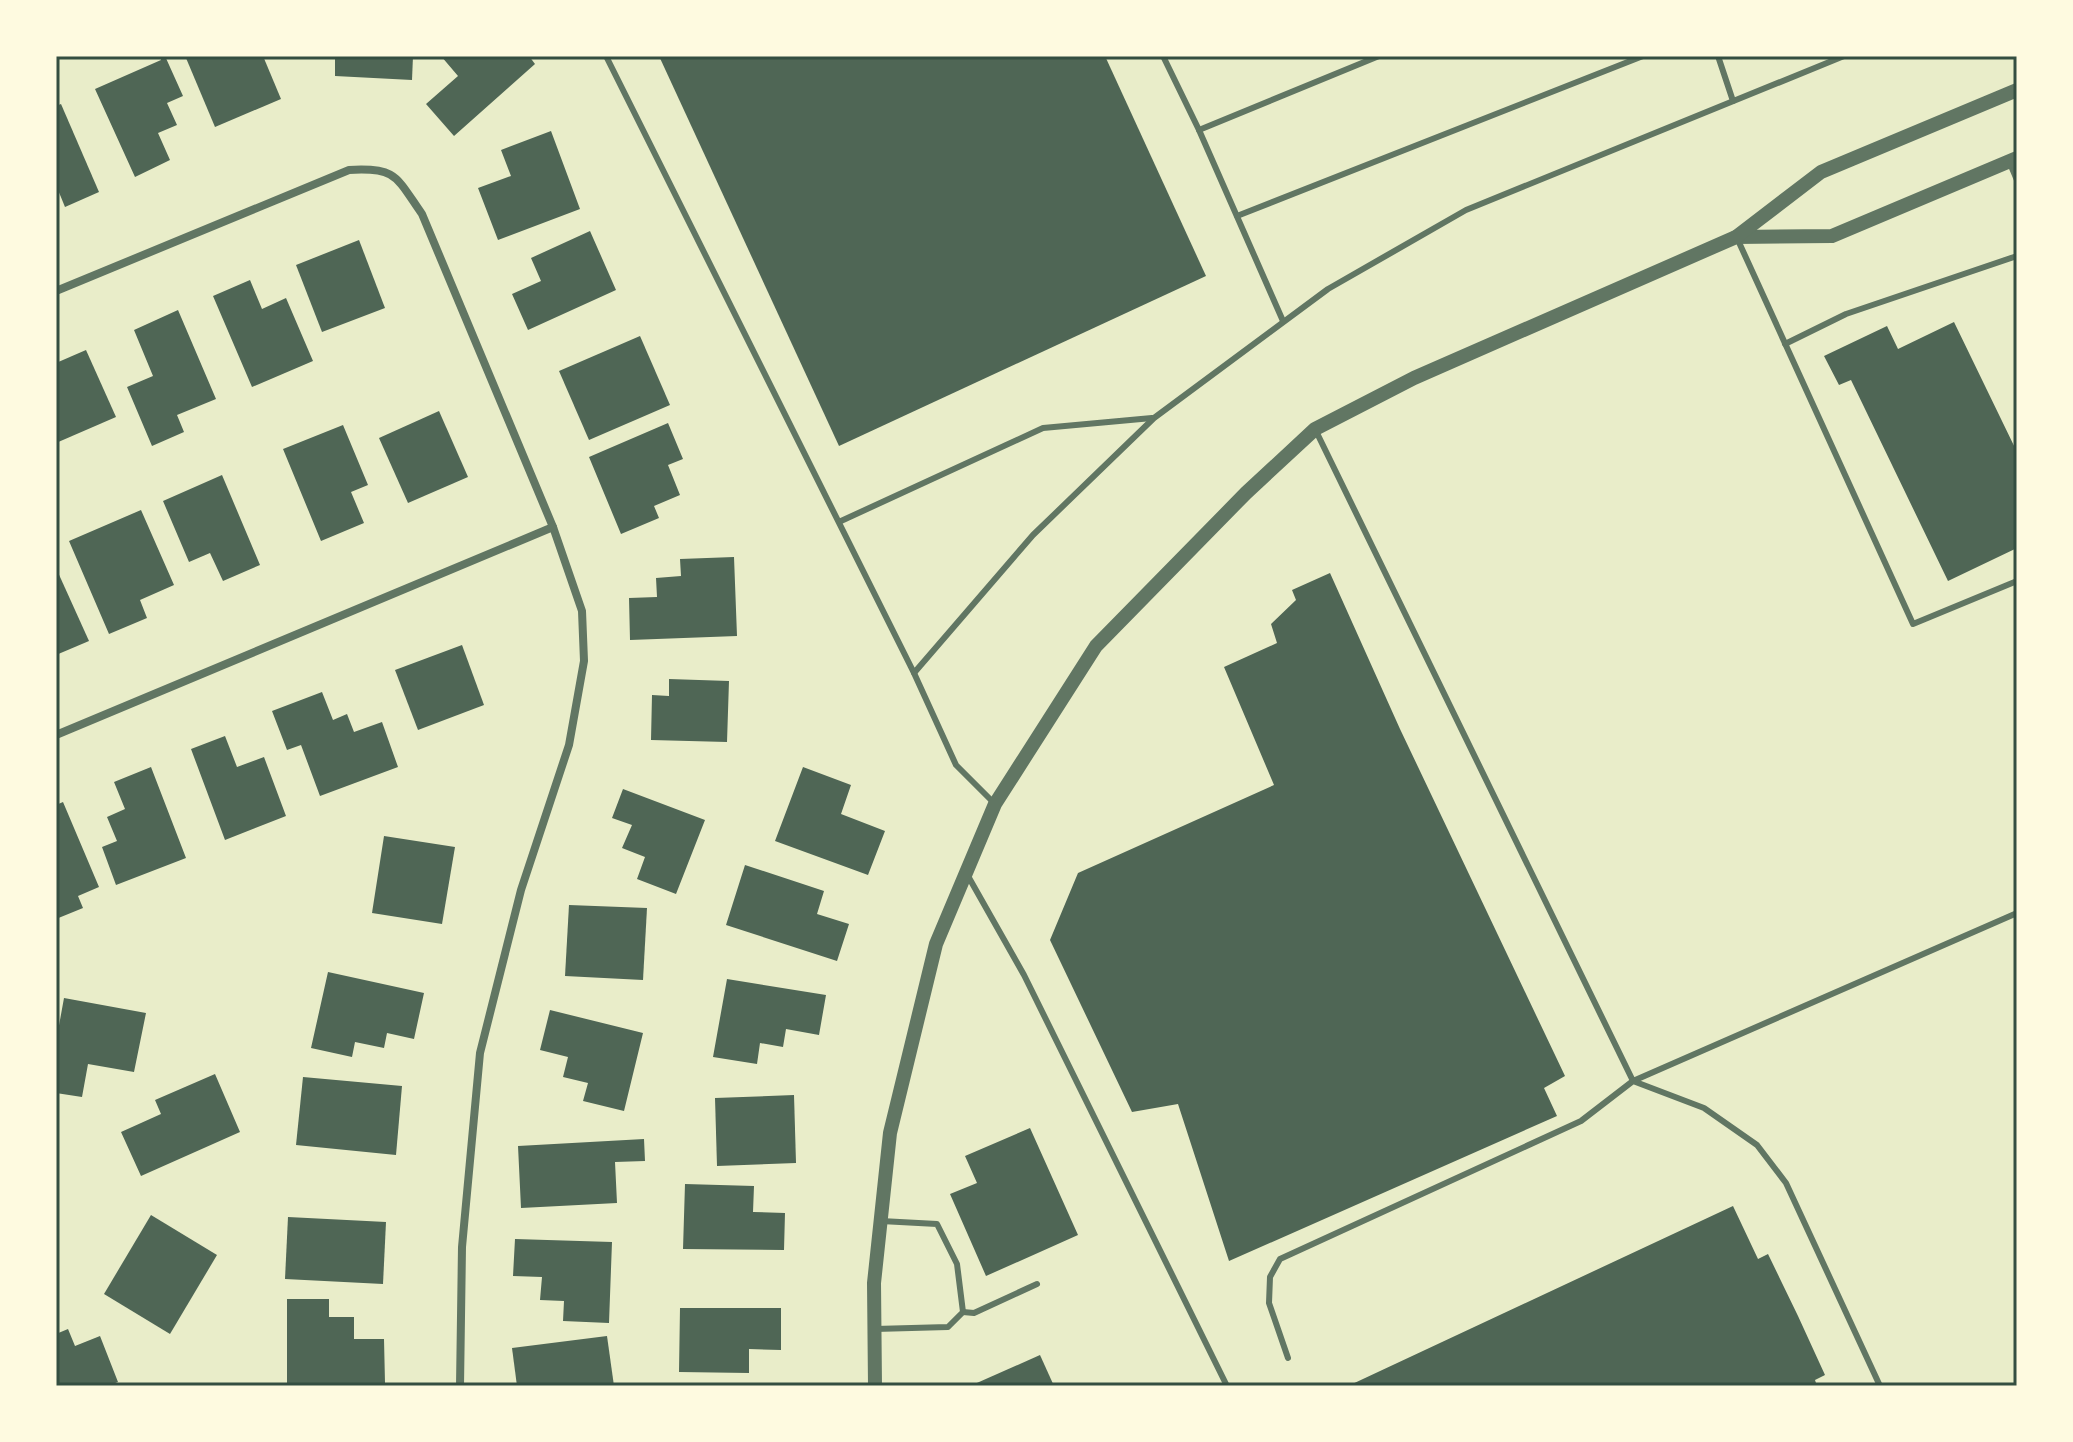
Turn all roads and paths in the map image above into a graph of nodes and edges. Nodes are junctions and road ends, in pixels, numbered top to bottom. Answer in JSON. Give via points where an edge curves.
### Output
{"nodes":[{"id":1,"x":606,"y":56,"type":"edge"},
{"id":2,"x":1163,"y":56,"type":"edge"},
{"id":3,"x":1379,"y":56,"type":"edge"},
{"id":4,"x":1643,"y":56,"type":"edge"},
{"id":5,"x":1718,"y":56,"type":"edge"},
{"id":6,"x":1844,"y":56,"type":"edge"},
{"id":7,"x":1829,"y":59,"type":"edge"},
{"id":8,"x":2017,"y":90,"type":"edge"},
{"id":9,"x":1733,"y":101,"type":"junction"},
{"id":10,"x":1199,"y":130,"type":"junction"},
{"id":11,"x":2013,"y":160,"type":"edge"},
{"id":12,"x":2017,"y":180,"type":"edge"},
{"id":13,"x":1237,"y":216,"type":"junction"},
{"id":14,"x":1736,"y":237,"type":"junction"},
{"id":15,"x":2017,"y":256,"type":"edge"},
{"id":16,"x":56,"y":291,"type":"edge"},
{"id":17,"x":1283,"y":321,"type":"junction"},
{"id":18,"x":1785,"y":344,"type":"junction"},
{"id":19,"x":1154,"y":418,"type":"junction"},
{"id":20,"x":1315,"y":429,"type":"junction"},
{"id":21,"x":841,"y":521,"type":"junction"},
{"id":22,"x":553,"y":527,"type":"junction"},
{"id":23,"x":2017,"y":581,"type":"edge"},
{"id":24,"x":914,"y":673,"type":"junction"},
{"id":25,"x":56,"y":735,"type":"edge"},
{"id":26,"x":995,"y":804,"type":"junction"},
{"id":27,"x":966,"y":874,"type":"junction"},
{"id":28,"x":2017,"y":913,"type":"edge"},
{"id":29,"x":1633,"y":1081,"type":"junction"},
{"id":30,"x":881,"y":1221,"type":"junction"},
{"id":31,"x":1037,"y":1284,"type":"dead end"},
{"id":32,"x":963,"y":1312,"type":"junction"},
{"id":33,"x":875,"y":1329,"type":"junction"},
{"id":34,"x":1288,"y":1358,"type":"dead end"},
{"id":35,"x":460,"y":1386,"type":"edge"},
{"id":36,"x":875,"y":1386,"type":"edge"},
{"id":37,"x":1227,"y":1386,"type":"edge"},
{"id":38,"x":1880,"y":1386,"type":"edge"}],
"edges":[{"from":1,"to":21,"type":"lane"},
{"from":2,"to":10,"type":"lane"},
{"from":3,"to":10,"type":"lane"},
{"from":4,"to":13,"type":"lane"},
{"from":5,"to":9,"type":"lane"},
{"from":6,"to":7,"type":"lane"},
{"from":7,"to":9,"type":"lane"},
{"from":8,"to":14,"type":"street","via":[[1821,172]]},
{"from":9,"to":17,"type":"lane","via":[[1466,210],[1328,289]]},
{"from":10,"to":13,"type":"lane"},
{"from":11,"to":12,"type":"lane"},
{"from":11,"to":14,"type":"street","via":[[1832,236]]},
{"from":13,"to":17,"type":"lane"},
{"from":14,"to":18,"type":"lane"},
{"from":14,"to":20,"type":"street","via":[[1414,378]]},
{"from":15,"to":18,"type":"lane","via":[[1846,314]]},
{"from":16,"to":22,"type":"street","via":[[349,170],[380,168],[396,177],[422,214]]},
{"from":17,"to":19,"type":"lane"},
{"from":18,"to":23,"type":"lane","via":[[1913,624]]},
{"from":19,"to":21,"type":"lane","via":[[1043,428]]},
{"from":19,"to":24,"type":"lane","via":[[1033,535]]},
{"from":20,"to":26,"type":"street","via":[[1096,646]]},
{"from":20,"to":29,"type":"lane"},
{"from":21,"to":24,"type":"lane"},
{"from":22,"to":25,"type":"street"},
{"from":22,"to":35,"type":"street","via":[[582,611],[584,661],[569,745],[521,890],[480,1053],[462,1247]]},
{"from":24,"to":26,"type":"lane","via":[[956,765]]},
{"from":26,"to":27,"type":"street"},
{"from":27,"to":30,"type":"street","via":[[933,959],[890,1133]]},
{"from":27,"to":37,"type":"lane","via":[[1024,975]]},
{"from":28,"to":29,"type":"lane"},
{"from":29,"to":34,"type":"lane","via":[[1581,1121],[1280,1259],[1270,1277],[1269,1303]]},
{"from":29,"to":38,"type":"lane","via":[[1704,1108],[1757,1145],[1786,1183]]},
{"from":30,"to":32,"type":"lane","via":[[937,1224],[957,1264]]},
{"from":30,"to":33,"type":"street"},
{"from":31,"to":32,"type":"lane","via":[[974,1313]]},
{"from":32,"to":33,"type":"lane","via":[[948,1327]]},
{"from":33,"to":36,"type":"street"}]}
